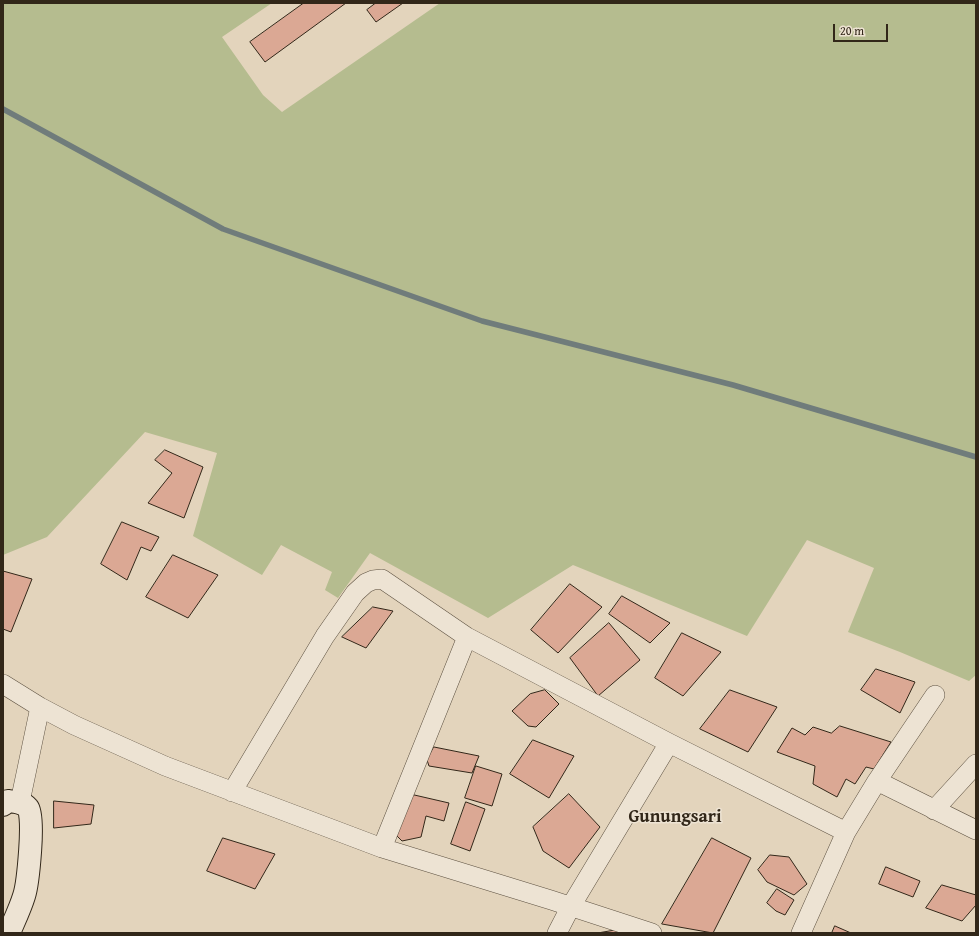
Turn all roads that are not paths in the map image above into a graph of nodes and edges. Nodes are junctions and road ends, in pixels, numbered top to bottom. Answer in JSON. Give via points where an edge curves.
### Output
{"nodes":[{"id":1,"x":467,"y":637,"type":"junction"},
{"id":2,"x":3,"y":684,"type":"edge"},
{"id":3,"x":936,"y":695,"type":"dead end"},
{"id":4,"x":40,"y":707,"type":"junction"},
{"id":5,"x":669,"y":743,"type":"junction"},
{"id":6,"x":976,"y":764,"type":"edge"},
{"id":7,"x":877,"y":781,"type":"junction"},
{"id":8,"x":232,"y":792,"type":"junction"},
{"id":9,"x":12,"y":804,"type":"edge"},
{"id":10,"x":934,"y":810,"type":"junction"},
{"id":11,"x":976,"y":830,"type":"edge"},
{"id":12,"x":846,"y":832,"type":"junction"},
{"id":13,"x":382,"y":848,"type":"junction"},
{"id":14,"x":571,"y":906,"type":"junction"},
{"id":15,"x":9,"y":933,"type":"edge"},
{"id":16,"x":557,"y":933,"type":"edge"},
{"id":17,"x":652,"y":933,"type":"edge"},
{"id":18,"x":800,"y":933,"type":"edge"}],
"edges":[{"from":1,"to":5,"type":"street"},
{"from":1,"to":8,"type":"street","via":[[382,580],[366,583],[355,593],[325,636]]},
{"from":1,"to":13,"type":"street"},
{"from":2,"to":4,"type":"street"},
{"from":3,"to":7,"type":"street"},
{"from":4,"to":8,"type":"street","via":[[97,736]]},
{"from":4,"to":9,"type":"street"},
{"from":5,"to":12,"type":"street"},
{"from":5,"to":14,"type":"street"},
{"from":6,"to":10,"type":"street"},
{"from":7,"to":10,"type":"street"},
{"from":7,"to":12,"type":"street"},
{"from":8,"to":13,"type":"street"},
{"from":9,"to":15,"type":"street","via":[[29,808],[31,817],[29,865],[24,895]]},
{"from":10,"to":11,"type":"street"},
{"from":12,"to":18,"type":"street"},
{"from":13,"to":14,"type":"street"},
{"from":14,"to":16,"type":"street"},
{"from":14,"to":17,"type":"street"}]}
